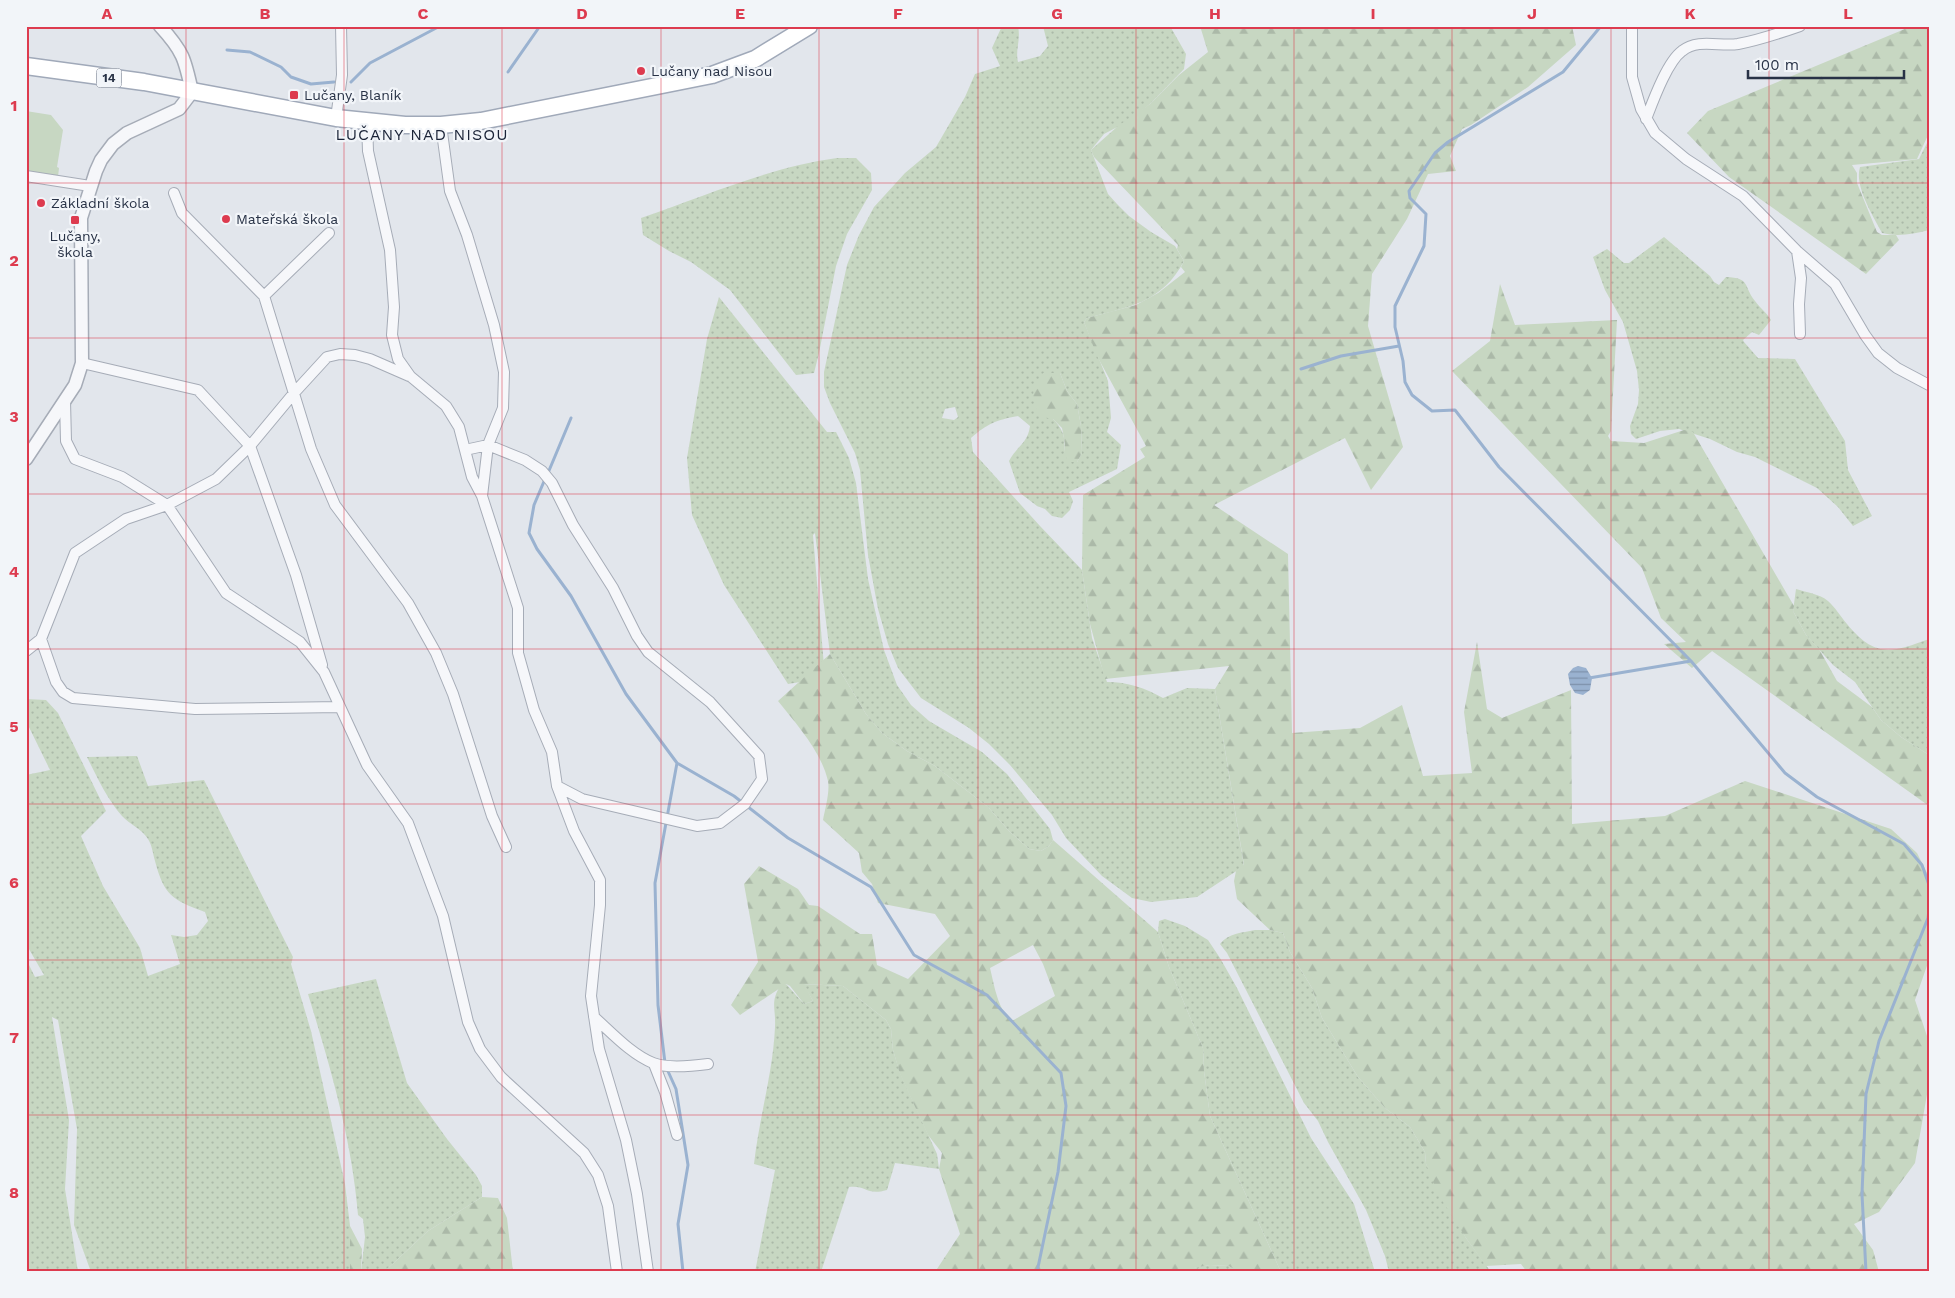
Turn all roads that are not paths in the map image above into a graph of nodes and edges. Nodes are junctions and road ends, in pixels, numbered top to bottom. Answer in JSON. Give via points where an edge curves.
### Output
{"nodes":[{"id":1,"x":160,"y":26,"type":"edge"},
{"id":2,"x":342,"y":26,"type":"edge"},
{"id":3,"x":809,"y":26,"type":"edge"},
{"id":4,"x":1632,"y":26,"type":"edge"},
{"id":5,"x":1800,"y":26,"type":"edge"},
{"id":6,"x":26,"y":66,"type":"edge"},
{"id":7,"x":192,"y":92,"type":"junction"},
{"id":8,"x":336,"y":118,"type":"junction"},
{"id":9,"x":1646,"y":118,"type":"junction"},
{"id":10,"x":367,"y":122,"type":"junction"},
{"id":11,"x":441,"y":125,"type":"junction"},
{"id":12,"x":26,"y":176,"type":"edge"},
{"id":13,"x":90,"y":186,"type":"junction"},
{"id":14,"x":174,"y":193,"type":"dead end"},
{"id":15,"x":329,"y":233,"type":"dead end"},
{"id":16,"x":1797,"y":251,"type":"junction"},
{"id":17,"x":264,"y":296,"type":"junction"},
{"id":18,"x":1800,"y":334,"type":"dead end"},
{"id":19,"x":82,"y":363,"type":"junction"},
{"id":20,"x":410,"y":376,"type":"junction"},
{"id":21,"x":1929,"y":385,"type":"edge"},
{"id":22,"x":294,"y":393,"type":"junction"},
{"id":23,"x":65,"y":401,"type":"junction"},
{"id":24,"x":488,"y":445,"type":"junction"},
{"id":25,"x":250,"y":446,"type":"junction"},
{"id":26,"x":465,"y":450,"type":"junction"},
{"id":27,"x":26,"y":459,"type":"edge"},
{"id":28,"x":482,"y":496,"type":"junction"},
{"id":29,"x":167,"y":505,"type":"junction"},
{"id":30,"x":42,"y":639,"type":"junction"},
{"id":31,"x":26,"y":652,"type":"edge"},
{"id":32,"x":324,"y":672,"type":"junction"},
{"id":33,"x":340,"y":707,"type":"junction"},
{"id":34,"x":557,"y":786,"type":"junction"},
{"id":35,"x":506,"y":847,"type":"dead end"},
{"id":36,"x":594,"y":1018,"type":"junction"},
{"id":37,"x":654,"y":1064,"type":"junction"},
{"id":38,"x":708,"y":1064,"type":"dead end"},
{"id":39,"x":677,"y":1135,"type":"dead end"},
{"id":40,"x":617,"y":1272,"type":"edge"},
{"id":41,"x":648,"y":1272,"type":"edge"}],
"edges":[{"from":1,"to":7,"type":"street","via":[[176,43],[186,61]]},
{"from":2,"to":8,"type":"street","via":[[342,75]]},
{"from":3,"to":11,"type":"main road","number":"14","via":[[755,59],[712,75],[481,121]]},
{"from":4,"to":9,"type":"street","via":[[1632,77]]},
{"from":5,"to":9,"type":"street","via":[[1735,44],[1695,45],[1681,51],[1664,76]]},
{"from":6,"to":7,"type":"main road","number":"14"},
{"from":7,"to":8,"type":"main road","number":"14"},
{"from":7,"to":13,"type":"street","via":[[179,109],[127,133],[114,144],[101,160]]},
{"from":8,"to":10,"type":"main road","number":"14"},
{"from":9,"to":16,"type":"street","via":[[1655,133],[1686,159],[1743,196]]},
{"from":10,"to":11,"type":"main road","number":"14"},
{"from":10,"to":20,"type":"street","via":[[368,151],[390,250],[394,307],[392,335],[398,359]]},
{"from":11,"to":24,"type":"street","via":[[450,191],[494,325],[504,372],[502,408]]},
{"from":12,"to":13,"type":"street"},
{"from":13,"to":19,"type":"street","via":[[82,218]]},
{"from":14,"to":17,"type":"street","via":[[182,213]]},
{"from":15,"to":17,"type":"street"},
{"from":16,"to":18,"type":"street","via":[[1801,278],[1798,304]]},
{"from":16,"to":21,"type":"street","via":[[1835,284],[1878,353],[1897,368]]},
{"from":17,"to":22,"type":"street"},
{"from":19,"to":23,"type":"street","via":[[75,385]]},
{"from":19,"to":25,"type":"street","via":[[198,390]]},
{"from":20,"to":22,"type":"street","via":[[370,359],[340,354],[327,358]]},
{"from":20,"to":26,"type":"street","via":[[446,406],[459,427]]},
{"from":22,"to":25,"type":"street"},
{"from":22,"to":35,"type":"street","via":[[311,449],[335,505],[408,603],[436,652],[453,694],[492,816]]},
{"from":23,"to":27,"type":"street"},
{"from":23,"to":29,"type":"street","via":[[66,441],[75,459],[122,477]]},
{"from":24,"to":26,"type":"street"},
{"from":24,"to":28,"type":"street"},
{"from":24,"to":34,"type":"street","via":[[525,460],[542,471],[648,652],[710,702],[759,756],[762,779],[745,804],[720,823],[697,826],[582,799]]},
{"from":25,"to":29,"type":"street","via":[[216,479]]},
{"from":25,"to":32,"type":"street","via":[[296,575]]},
{"from":26,"to":28,"type":"street","via":[[472,477]]},
{"from":28,"to":34,"type":"street","via":[[518,608],[518,653],[534,710],[552,752]]},
{"from":29,"to":30,"type":"street","via":[[126,519],[75,553]]},
{"from":29,"to":32,"type":"street","via":[[226,593],[300,642]]},
{"from":30,"to":31,"type":"street"},
{"from":30,"to":33,"type":"street","via":[[56,682],[73,698],[195,709]]},
{"from":32,"to":33,"type":"street"},
{"from":33,"to":40,"type":"street","via":[[367,764],[408,823],[443,916],[468,1022],[480,1049],[501,1077],[584,1153],[598,1175],[608,1206]]},
{"from":34,"to":36,"type":"street","via":[[574,831],[600,880],[591,996]]},
{"from":36,"to":37,"type":"street","via":[[629,1048]]},
{"from":36,"to":41,"type":"street","via":[[599,1049],[626,1140]]},
{"from":37,"to":38,"type":"street","via":[[686,1067]]},
{"from":37,"to":39,"type":"street"}]}
